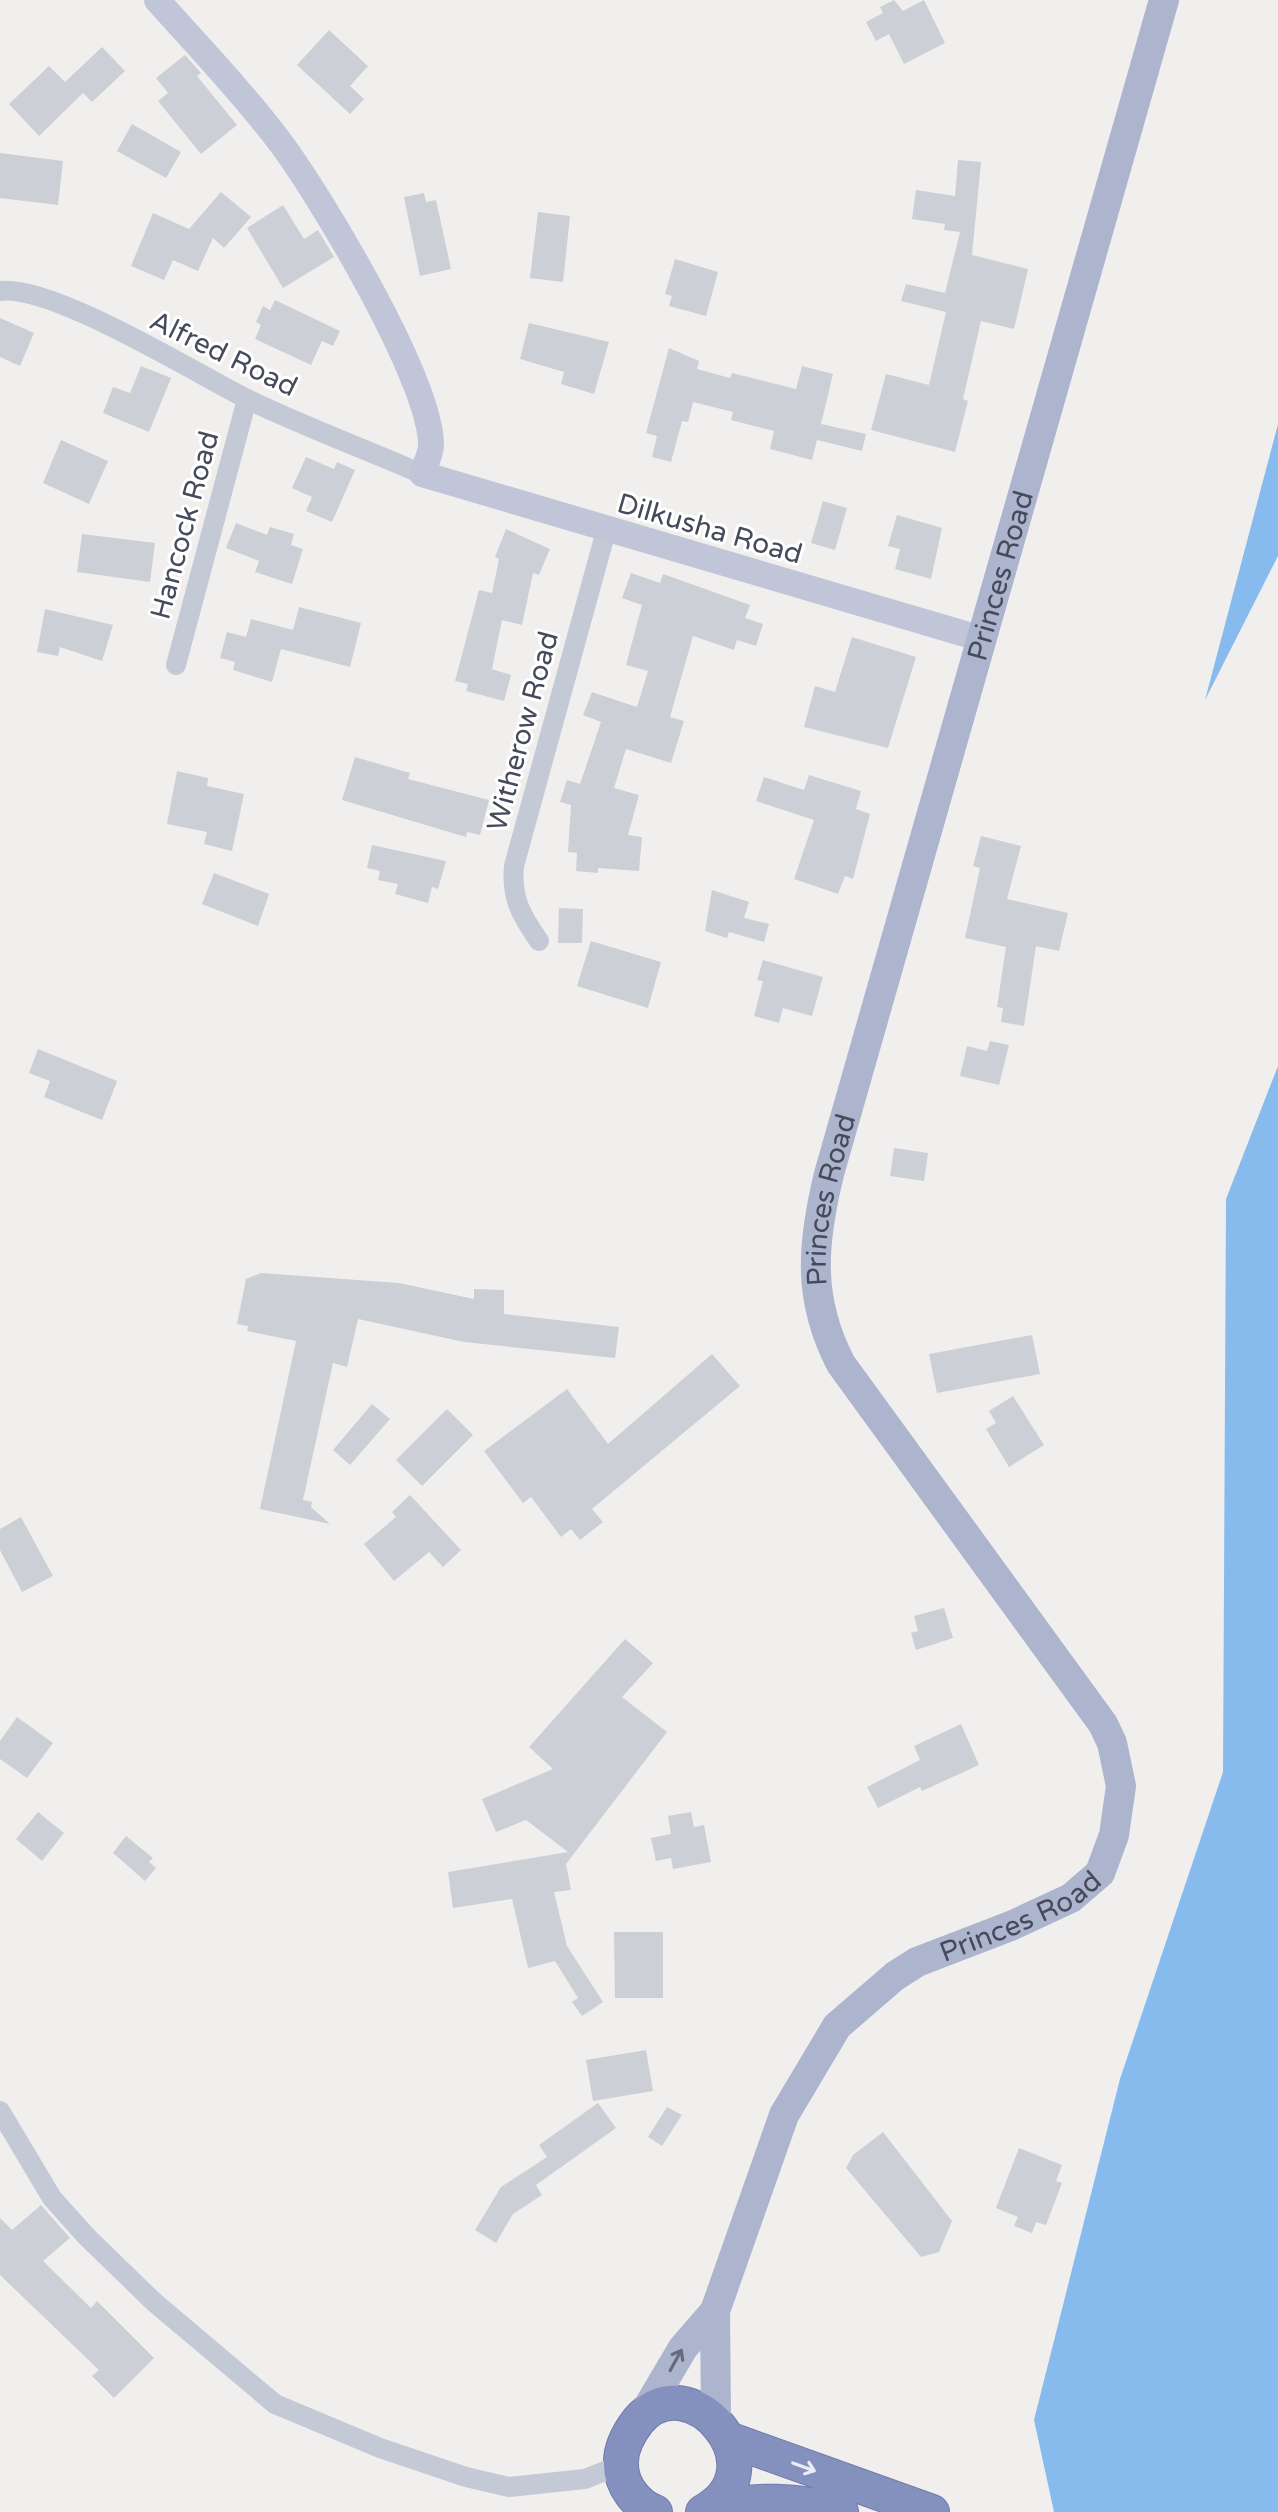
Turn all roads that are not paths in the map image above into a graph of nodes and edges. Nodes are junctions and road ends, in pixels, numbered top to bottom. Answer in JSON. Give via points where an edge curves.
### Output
{"nodes":[{"id":1,"x":157,"y":0,"type":"edge"},
{"id":2,"x":1164,"y":0,"type":"edge"},
{"id":3,"x":0,"y":291,"type":"edge"},
{"id":4,"x":247,"y":399,"type":"junction"},
{"id":5,"x":422,"y":474,"type":"junction"},
{"id":6,"x":606,"y":531,"type":"junction"},
{"id":7,"x":982,"y":639,"type":"junction"},
{"id":8,"x":176,"y":665,"type":"dead end"},
{"id":9,"x":539,"y":941,"type":"dead end"},
{"id":10,"x":0,"y":2111,"type":"edge"},
{"id":11,"x":715,"y":2311,"type":"junction"},
{"id":12,"x":644,"y":2414,"type":"junction"},
{"id":13,"x":723,"y":2429,"type":"junction"},
{"id":14,"x":620,"y":2465,"type":"junction"},
{"id":15,"x":707,"y":2510,"type":"edge"},
{"id":16,"x":649,"y":2511,"type":"edge"},
{"id":17,"x":841,"y":2512,"type":"edge"},
{"id":18,"x":932,"y":2512,"type":"edge"}],
"edges":[{"from":1,"to":5,"type":"street","via":[[279,141],[333,220],[412,374],[431,448]]},
{"from":2,"to":7,"type":"main road","name":"Princes Road"},
{"from":3,"to":4,"type":"street","name":"Alfred Road","via":[[53,300]]},
{"from":4,"to":5,"type":"street","name":"Alfred Road"},
{"from":4,"to":8,"type":"street","name":"Hancock Road"},
{"from":5,"to":6,"type":"street","name":"Dilkusha Road"},
{"from":6,"to":7,"type":"street","name":"Dilkusha Road"},
{"from":6,"to":9,"type":"street","name":"Witherow Road","via":[[514,866],[512,889],[518,910]]},
{"from":7,"to":11,"type":"main road","name":"Princes Road","via":[[829,1174],[818,1227],[816,1296],[841,1364],[1103,1724],[1116,1759],[1120,1810],[1105,1862],[1083,1890],[1013,1925],[917,1962],[837,2026],[775,2135]]},
{"from":10,"to":14,"type":"street","via":[[52,2198],[87,2237],[154,2302],[275,2404],[380,2448],[509,2487],[585,2479]]},
{"from":12,"to":11,"type":"main road","name":"Princes Road","one_way":true,"via":[[683,2348]]},
{"from":11,"to":13,"type":"main road","name":"Princes Road"},
{"from":12,"to":13,"type":"highway","via":[[668,2405],[693,2406]]},
{"from":12,"to":14,"type":"highway","via":[[626,2437]]},
{"from":13,"to":15,"type":"highway","via":[[735,2465],[728,2489]]},
{"from":13,"to":18,"type":"highway","one_way":true},
{"from":14,"to":16,"type":"highway","via":[[624,2482]]},
{"from":15,"to":17,"type":"highway","via":[[757,2499]]}]}
